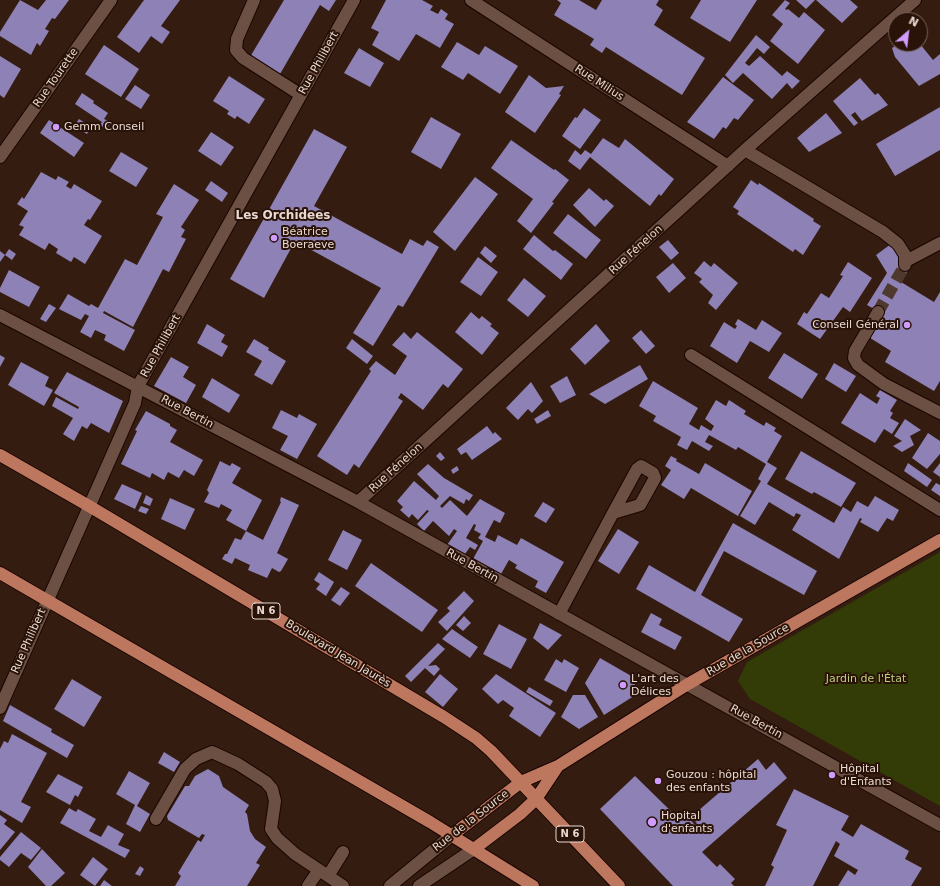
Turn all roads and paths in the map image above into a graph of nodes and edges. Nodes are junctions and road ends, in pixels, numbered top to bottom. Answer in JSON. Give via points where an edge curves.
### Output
{"nodes":[{"id":1,"x":111,"y":0,"type":"edge"},
{"id":2,"x":254,"y":0,"type":"edge"},
{"id":3,"x":354,"y":0,"type":"edge"},
{"id":4,"x":471,"y":0,"type":"edge"},
{"id":5,"x":915,"y":0,"type":"edge"},
{"id":6,"x":302,"y":95,"type":"junction"},
{"id":7,"x":746,"y":150,"type":"junction"},
{"id":8,"x":0,"y":156,"type":"edge"},
{"id":9,"x":728,"y":166,"type":"junction"},
{"id":10,"x":940,"y":243,"type":"edge"},
{"id":11,"x":878,"y":312,"type":"tunnel mouth"},
{"id":12,"x":0,"y":315,"type":"edge"},
{"id":13,"x":691,"y":355,"type":"dead end"},
{"id":14,"x":138,"y":386,"type":"junction"},
{"id":15,"x":940,"y":413,"type":"edge"},
{"id":16,"x":0,"y":455,"type":"edge"},
{"id":17,"x":358,"y":502,"type":"junction"},
{"id":18,"x":89,"y":506,"type":"junction"},
{"id":19,"x":940,"y":510,"type":"edge"},
{"id":20,"x":613,"y":513,"type":"dead end"},
{"id":21,"x":940,"y":540,"type":"edge"},
{"id":22,"x":0,"y":573,"type":"edge"},
{"id":23,"x":47,"y":600,"type":"junction"},
{"id":24,"x":559,"y":614,"type":"junction"},
{"id":25,"x":688,"y":684,"type":"junction"},
{"id":26,"x":0,"y":708,"type":"edge"},
{"id":27,"x":558,"y":766,"type":"junction"},
{"id":28,"x":521,"y":782,"type":"junction"},
{"id":29,"x":536,"y":799,"type":"junction"},
{"id":30,"x":918,"y":813,"type":"junction"},
{"id":31,"x":940,"y":817,"type":"edge"},
{"id":32,"x":156,"y":819,"type":"dead end"},
{"id":33,"x":940,"y":825,"type":"edge"},
{"id":34,"x":451,"y":836,"type":"junction"},
{"id":35,"x":474,"y":849,"type":"junction"},
{"id":36,"x":343,"y":852,"type":"dead end"},
{"id":37,"x":324,"y":873,"type":"junction"},
{"id":38,"x":308,"y":886,"type":"edge"},
{"id":39,"x":343,"y":886,"type":"edge"},
{"id":40,"x":390,"y":886,"type":"edge"},
{"id":41,"x":419,"y":886,"type":"edge"},
{"id":42,"x":533,"y":886,"type":"edge"},
{"id":43,"x":619,"y":886,"type":"edge"}],
"edges":[{"from":1,"to":8,"type":"street","name":"Rue Tourette"},
{"from":2,"to":6,"type":"street","via":[[237,39],[236,50],[243,58]]},
{"from":3,"to":6,"type":"street","name":"Rue Philibert"},
{"from":4,"to":9,"type":"street","name":"Rue Milius"},
{"from":5,"to":7,"type":"street","name":"Rue Fénelon"},
{"from":6,"to":14,"type":"street","name":"Rue Philibert"},
{"from":7,"to":9,"type":"street","name":"Rue Fénelon"},
{"from":7,"to":10,"type":"street","via":[[883,232],[898,244],[905,255],[906,263]]},
{"from":9,"to":17,"type":"street","name":"Rue Fénelon"},
{"from":11,"to":15,"type":"street","via":[[857,344],[854,358],[858,365],[884,384]]},
{"from":12,"to":14,"type":"street","name":"Rue Bertin"},
{"from":13,"to":19,"type":"street"},
{"from":14,"to":17,"type":"street","name":"Rue Bertin"},
{"from":14,"to":18,"type":"street","name":"Rue Philibert","via":[[135,403]]},
{"from":16,"to":18,"type":"main road","name":"Boulevard Jean Jaurès","number":"N 6"},
{"from":17,"to":24,"type":"street","name":"Rue Bertin"},
{"from":18,"to":23,"type":"street","name":"Rue Philibert"},
{"from":18,"to":28,"type":"main road","name":"Boulevard Jean Jaurès","number":"N 6","via":[[444,717],[491,751]]},
{"from":20,"to":24,"type":"street"},
{"from":21,"to":25,"type":"main road","name":"Rue de la Source"},
{"from":22,"to":23,"type":"main road"},
{"from":23,"to":26,"type":"street","name":"Rue Philibert"},
{"from":23,"to":34,"type":"main road"},
{"from":24,"to":25,"type":"street","name":"Rue Bertin"},
{"from":25,"to":27,"type":"main road","name":"Rue de la Source"},
{"from":25,"to":30,"type":"street","name":"Rue Bertin"},
{"from":27,"to":28,"type":"main road","name":"Rue de la Source"},
{"from":27,"to":29,"type":"main road","name":"Rue de la Source"},
{"from":28,"to":29,"type":"main road","name":"Boulevard Jean Jaurès","number":"N 6"},
{"from":28,"to":34,"type":"main road","name":"Rue de la Source"},
{"from":29,"to":35,"type":"main road","name":"Rue de la Source"},
{"from":29,"to":43,"type":"main road","name":"Boulevard Jean Jaurès","number":"N 6"},
{"from":30,"to":31,"type":"street"},
{"from":30,"to":33,"type":"street","name":"Rue Bertin"},
{"from":32,"to":37,"type":"street","via":[[185,769],[196,759],[212,752],[238,764],[266,782],[272,789],[275,801],[270,829],[296,854]]},
{"from":34,"to":35,"type":"main road"},
{"from":34,"to":40,"type":"street","name":"Rue de la Source"},
{"from":35,"to":41,"type":"street","name":"Rue de la Source"},
{"from":35,"to":42,"type":"main road"},
{"from":36,"to":37,"type":"street"},
{"from":37,"to":38,"type":"street"},
{"from":37,"to":39,"type":"street"}]}
